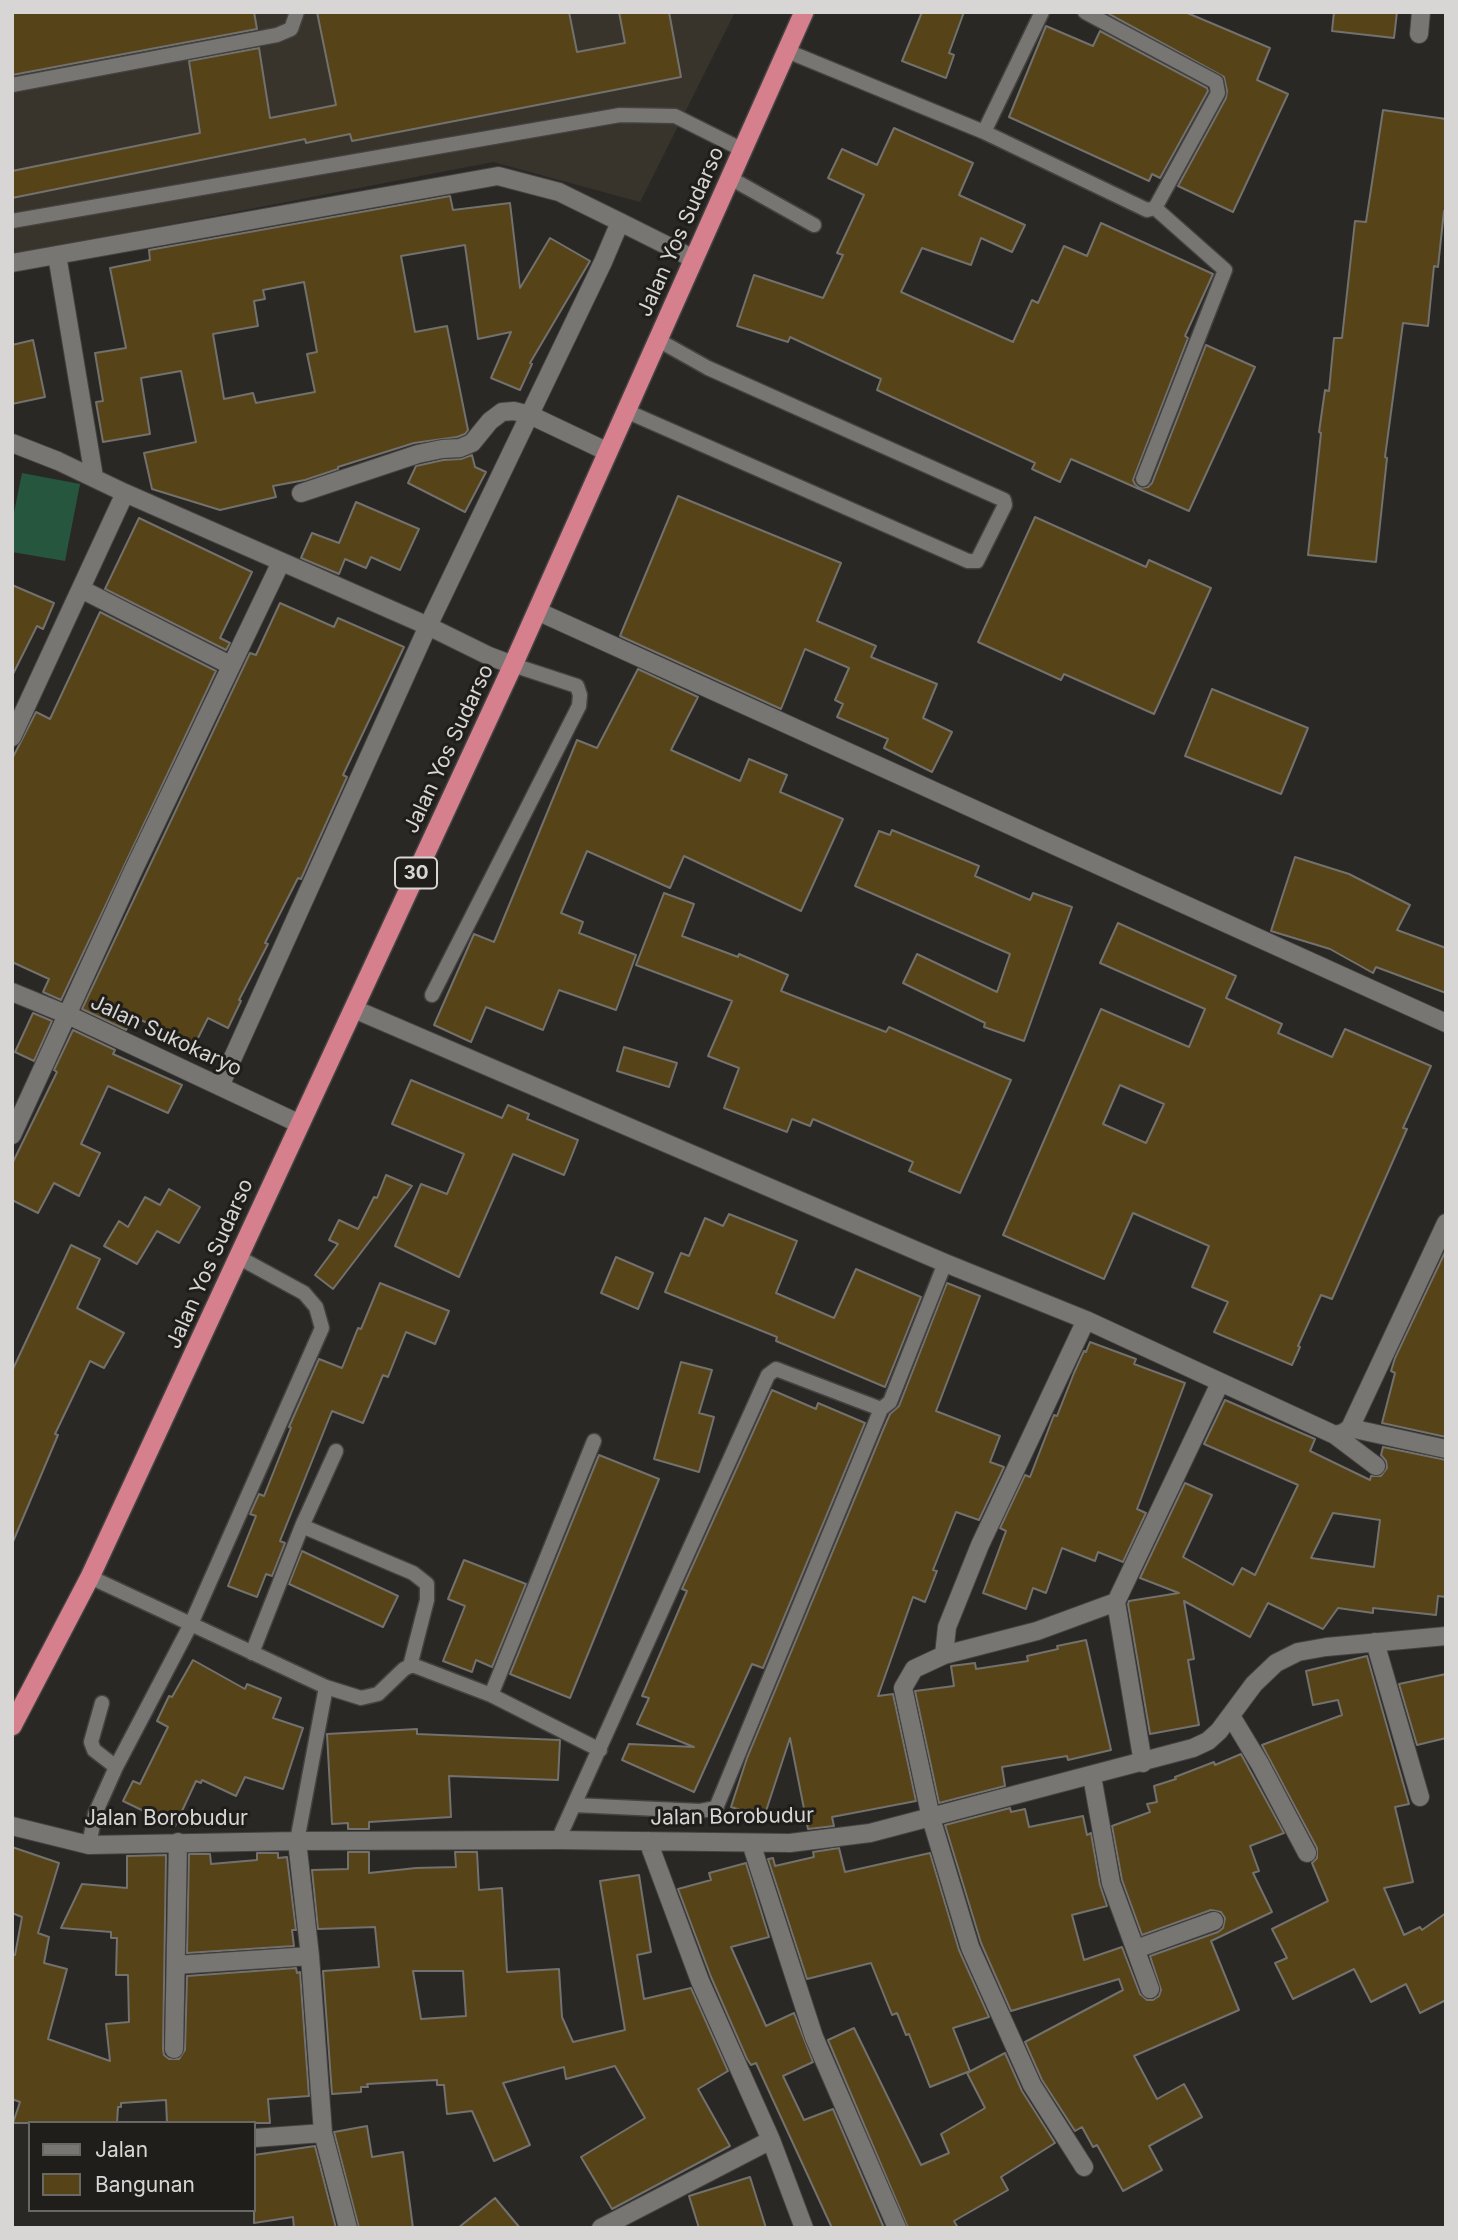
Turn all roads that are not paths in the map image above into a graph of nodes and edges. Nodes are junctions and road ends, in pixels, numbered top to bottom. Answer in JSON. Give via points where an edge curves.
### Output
{"nodes":[{"id":1,"x":298,"y":12,"type":"edge"},
{"id":2,"x":804,"y":12,"type":"edge"},
{"id":3,"x":1042,"y":12,"type":"edge"},
{"id":4,"x":1085,"y":12,"type":"edge"},
{"id":5,"x":1421,"y":12,"type":"edge"},
{"id":6,"x":1419,"y":34,"type":"dead end"},
{"id":7,"x":787,"y":51,"type":"junction"},
{"id":8,"x":12,"y":86,"type":"edge"},
{"id":9,"x":984,"y":132,"type":"junction"},
{"id":10,"x":743,"y":150,"type":"junction"},
{"id":11,"x":730,"y":178,"type":"junction"},
{"id":12,"x":1155,"y":208,"type":"junction"},
{"id":13,"x":12,"y":222,"type":"edge"},
{"id":14,"x":620,"y":222,"type":"junction"},
{"id":15,"x":814,"y":225,"type":"dead end"},
{"id":16,"x":57,"y":255,"type":"junction"},
{"id":17,"x":694,"y":259,"type":"junction"},
{"id":18,"x":12,"y":263,"type":"edge"},
{"id":19,"x":658,"y":341,"type":"junction"},
{"id":20,"x":626,"y":411,"type":"junction"},
{"id":21,"x":530,"y":415,"type":"junction"},
{"id":22,"x":12,"y":443,"type":"edge"},
{"id":23,"x":608,"y":452,"type":"junction"},
{"id":24,"x":94,"y":477,"type":"junction"},
{"id":25,"x":1143,"y":479,"type":"dead end"},
{"id":26,"x":125,"y":493,"type":"junction"},
{"id":27,"x":301,"y":494,"type":"dead end"},
{"id":28,"x":281,"y":562,"type":"junction"},
{"id":29,"x":81,"y":589,"type":"junction"},
{"id":30,"x":537,"y":611,"type":"junction"},
{"id":31,"x":428,"y":626,"type":"junction"},
{"id":32,"x":230,"y":665,"type":"junction"},
{"id":33,"x":513,"y":665,"type":"junction"},
{"id":34,"x":12,"y":737,"type":"edge"},
{"id":35,"x":12,"y":992,"type":"edge"},
{"id":36,"x":432,"y":995,"type":"dead end"},
{"id":37,"x":354,"y":1009,"type":"junction"},
{"id":38,"x":68,"y":1015,"type":"junction"},
{"id":39,"x":1446,"y":1023,"type":"edge"},
{"id":40,"x":220,"y":1086,"type":"junction"},
{"id":41,"x":300,"y":1124,"type":"junction"},
{"id":42,"x":12,"y":1135,"type":"edge"},
{"id":43,"x":1444,"y":1229,"type":"edge"},
{"id":44,"x":238,"y":1256,"type":"junction"},
{"id":45,"x":945,"y":1263,"type":"junction"},
{"id":46,"x":1086,"y":1320,"type":"junction"},
{"id":47,"x":1220,"y":1383,"type":"junction"},
{"id":48,"x":881,"y":1409,"type":"junction"},
{"id":49,"x":1342,"y":1432,"type":"junction"},
{"id":50,"x":594,"y":1441,"type":"dead end"},
{"id":51,"x":1446,"y":1450,"type":"edge"},
{"id":52,"x":336,"y":1451,"type":"dead end"},
{"id":53,"x":1377,"y":1466,"type":"dead end"},
{"id":54,"x":302,"y":1526,"type":"junction"},
{"id":55,"x":90,"y":1577,"type":"junction"},
{"id":56,"x":1116,"y":1602,"type":"junction"},
{"id":57,"x":191,"y":1623,"type":"junction"},
{"id":58,"x":1446,"y":1636,"type":"edge"},
{"id":59,"x":1375,"y":1642,"type":"junction"},
{"id":60,"x":252,"y":1653,"type":"junction"},
{"id":61,"x":944,"y":1655,"type":"junction"},
{"id":62,"x":410,"y":1665,"type":"junction"},
{"id":63,"x":326,"y":1688,"type":"junction"},
{"id":64,"x":491,"y":1695,"type":"junction"},
{"id":65,"x":20,"y":1699,"type":"edge"},
{"id":66,"x":102,"y":1703,"type":"dead end"},
{"id":67,"x":1231,"y":1716,"type":"junction"},
{"id":68,"x":12,"y":1726,"type":"edge"},
{"id":69,"x":600,"y":1750,"type":"junction"},
{"id":70,"x":1143,"y":1763,"type":"junction"},
{"id":71,"x":116,"y":1768,"type":"junction"},
{"id":72,"x":1092,"y":1776,"type":"junction"},
{"id":73,"x":1420,"y":1797,"type":"dead end"},
{"id":74,"x":575,"y":1805,"type":"junction"},
{"id":75,"x":931,"y":1818,"type":"junction"},
{"id":76,"x":12,"y":1826,"type":"edge"},
{"id":77,"x":297,"y":1840,"type":"junction"},
{"id":78,"x":558,"y":1840,"type":"junction"},
{"id":79,"x":649,"y":1841,"type":"junction"},
{"id":80,"x":178,"y":1842,"type":"junction"},
{"id":81,"x":751,"y":1843,"type":"junction"},
{"id":82,"x":89,"y":1845,"type":"junction"},
{"id":83,"x":1307,"y":1853,"type":"dead end"},
{"id":84,"x":1214,"y":1921,"type":"dead end"},
{"id":85,"x":1136,"y":1948,"type":"junction"},
{"id":86,"x":310,"y":1956,"type":"junction"},
{"id":87,"x":176,"y":1965,"type":"junction"},
{"id":88,"x":1150,"y":1989,"type":"dead end"},
{"id":89,"x":174,"y":2049,"type":"dead end"},
{"id":90,"x":323,"y":2133,"type":"junction"},
{"id":91,"x":256,"y":2138,"type":"edge"},
{"id":92,"x":771,"y":2140,"type":"junction"},
{"id":93,"x":1084,"y":2167,"type":"dead end"},
{"id":94,"x":348,"y":2228,"type":"edge"},
{"id":95,"x":601,"y":2228,"type":"edge"},
{"id":96,"x":804,"y":2228,"type":"edge"},
{"id":97,"x":897,"y":2228,"type":"edge"}],
"edges":[{"from":1,"to":8,"type":"lane","via":[[291,29],[278,35]]},
{"from":2,"to":7,"type":"highway","name":"Jalan Yos Sudarso","number":"30"},
{"from":3,"to":9,"type":"lane"},
{"from":4,"to":12,"type":"lane","via":[[1216,82],[1218,93]]},
{"from":5,"to":6,"type":"street"},
{"from":7,"to":9,"type":"lane"},
{"from":7,"to":10,"type":"highway","name":"Jalan Yos Sudarso","number":"30"},
{"from":9,"to":12,"type":"lane","via":[[1147,210]]},
{"from":10,"to":11,"type":"highway","name":"Jalan Yos Sudarso","number":"30"},
{"from":10,"to":13,"type":"lane","via":[[675,116],[620,115]]},
{"from":11,"to":15,"type":"lane"},
{"from":11,"to":17,"type":"highway","name":"Jalan Yos Sudarso","number":"30"},
{"from":12,"to":25,"type":"lane","via":[[1225,270]]},
{"from":14,"to":16,"type":"street","via":[[559,192],[498,176]]},
{"from":14,"to":17,"type":"street"},
{"from":14,"to":21,"type":"street"},
{"from":16,"to":18,"type":"street"},
{"from":16,"to":24,"type":"street"},
{"from":17,"to":19,"type":"highway","name":"Jalan Yos Sudarso","number":"30"},
{"from":19,"to":20,"type":"highway","name":"Jalan Yos Sudarso","number":"30"},
{"from":19,"to":20,"type":"lane","via":[[708,368],[1004,500],[1006,505],[977,561],[968,561]]},
{"from":20,"to":23,"type":"highway","name":"Jalan Yos Sudarso","number":"30"},
{"from":21,"to":23,"type":"street"},
{"from":21,"to":27,"type":"street","via":[[502,412],[472,443],[418,454]]},
{"from":21,"to":31,"type":"street"},
{"from":22,"to":24,"type":"street"},
{"from":23,"to":30,"type":"highway","name":"Jalan Yos Sudarso","number":"30"},
{"from":24,"to":26,"type":"street"},
{"from":26,"to":28,"type":"street"},
{"from":26,"to":29,"type":"street"},
{"from":28,"to":31,"type":"street"},
{"from":28,"to":32,"type":"street"},
{"from":29,"to":32,"type":"street"},
{"from":29,"to":34,"type":"street"},
{"from":30,"to":33,"type":"highway","name":"Jalan Yos Sudarso","number":"30"},
{"from":30,"to":39,"type":"street"},
{"from":31,"to":33,"type":"street"},
{"from":31,"to":40,"type":"street"},
{"from":32,"to":38,"type":"street"},
{"from":33,"to":36,"type":"lane","via":[[577,685],[579,706]]},
{"from":33,"to":37,"type":"highway","name":"Jalan Yos Sudarso","number":"30"},
{"from":35,"to":38,"type":"street","name":"Jalan Sukokaryo"},
{"from":37,"to":41,"type":"highway","name":"Jalan Yos Sudarso","number":"30"},
{"from":37,"to":45,"type":"street"},
{"from":38,"to":40,"type":"street","name":"Jalan Sukokaryo"},
{"from":38,"to":42,"type":"street"},
{"from":40,"to":41,"type":"street","name":"Jalan Sukokaryo"},
{"from":41,"to":44,"type":"highway","name":"Jalan Yos Sudarso","number":"30"},
{"from":43,"to":49,"type":"street"},
{"from":44,"to":55,"type":"highway","name":"Jalan Yos Sudarso","number":"30"},
{"from":44,"to":57,"type":"lane","via":[[304,1293],[316,1307],[322,1328]]},
{"from":45,"to":46,"type":"street"},
{"from":45,"to":48,"type":"lane","via":[[890,1402]]},
{"from":46,"to":47,"type":"street"},
{"from":46,"to":61,"type":"street","via":[[980,1545],[947,1627]]},
{"from":47,"to":49,"type":"street"},
{"from":47,"to":56,"type":"street"},
{"from":48,"to":69,"type":"lane","via":[[776,1369],[768,1375]]},
{"from":48,"to":74,"type":"lane","via":[[716,1808]]},
{"from":49,"to":51,"type":"street"},
{"from":49,"to":53,"type":"street"},
{"from":50,"to":64,"type":"lane"},
{"from":52,"to":54,"type":"lane"},
{"from":54,"to":60,"type":"lane"},
{"from":54,"to":62,"type":"lane","via":[[414,1573],[427,1584]]},
{"from":55,"to":57,"type":"lane"},
{"from":55,"to":65,"type":"highway","name":"Jalan Yos Sudarso","number":"30"},
{"from":56,"to":61,"type":"street","via":[[1037,1631]]},
{"from":56,"to":70,"type":"street"},
{"from":57,"to":60,"type":"lane"},
{"from":57,"to":71,"type":"lane"},
{"from":58,"to":59,"type":"street","name":"Jalan Borobudur"},
{"from":59,"to":67,"type":"street","name":"Jalan Borobudur","via":[[1298,1652],[1276,1663]]},
{"from":59,"to":73,"type":"street"},
{"from":60,"to":63,"type":"lane"},
{"from":61,"to":75,"type":"street","via":[[914,1670],[903,1688]]},
{"from":62,"to":63,"type":"lane","via":[[378,1693],[361,1698]]},
{"from":62,"to":64,"type":"lane"},
{"from":63,"to":77,"type":"lane"},
{"from":64,"to":69,"type":"lane"},
{"from":65,"to":68,"type":"highway","name":"Jalan Yos Sudarso","number":"30"},
{"from":66,"to":71,"type":"lane","via":[[91,1742],[93,1750]]},
{"from":67,"to":70,"type":"street","name":"Jalan Borobudur","via":[[1208,1741]]},
{"from":67,"to":83,"type":"street"},
{"from":69,"to":74,"type":"lane"},
{"from":70,"to":72,"type":"street","name":"Jalan Borobudur"},
{"from":71,"to":82,"type":"lane","via":[[95,1814]]},
{"from":72,"to":75,"type":"street","name":"Jalan Borobudur"},
{"from":72,"to":85,"type":"street","via":[[1111,1883]]},
{"from":74,"to":78,"type":"lane"},
{"from":75,"to":81,"type":"street","name":"Jalan Borobudur","via":[[870,1833]]},
{"from":75,"to":93,"type":"street","via":[[970,1947],[1032,2085]]},
{"from":76,"to":82,"type":"street","name":"Jalan Borobudur"},
{"from":77,"to":78,"type":"street","name":"Jalan Borobudur"},
{"from":77,"to":80,"type":"street","name":"Jalan Borobudur"},
{"from":77,"to":86,"type":"street"},
{"from":78,"to":79,"type":"street","name":"Jalan Borobudur"},
{"from":79,"to":81,"type":"street","name":"Jalan Borobudur"},
{"from":79,"to":92,"type":"street","via":[[701,1981]]},
{"from":80,"to":82,"type":"street","name":"Jalan Borobudur"},
{"from":80,"to":87,"type":"street"},
{"from":81,"to":97,"type":"street","via":[[814,2037]]},
{"from":84,"to":85,"type":"street"},
{"from":85,"to":88,"type":"street"},
{"from":86,"to":87,"type":"street"},
{"from":86,"to":90,"type":"street"},
{"from":87,"to":89,"type":"street"},
{"from":90,"to":91,"type":"street"},
{"from":90,"to":94,"type":"street"},
{"from":92,"to":95,"type":"street"},
{"from":92,"to":96,"type":"street"}]}
